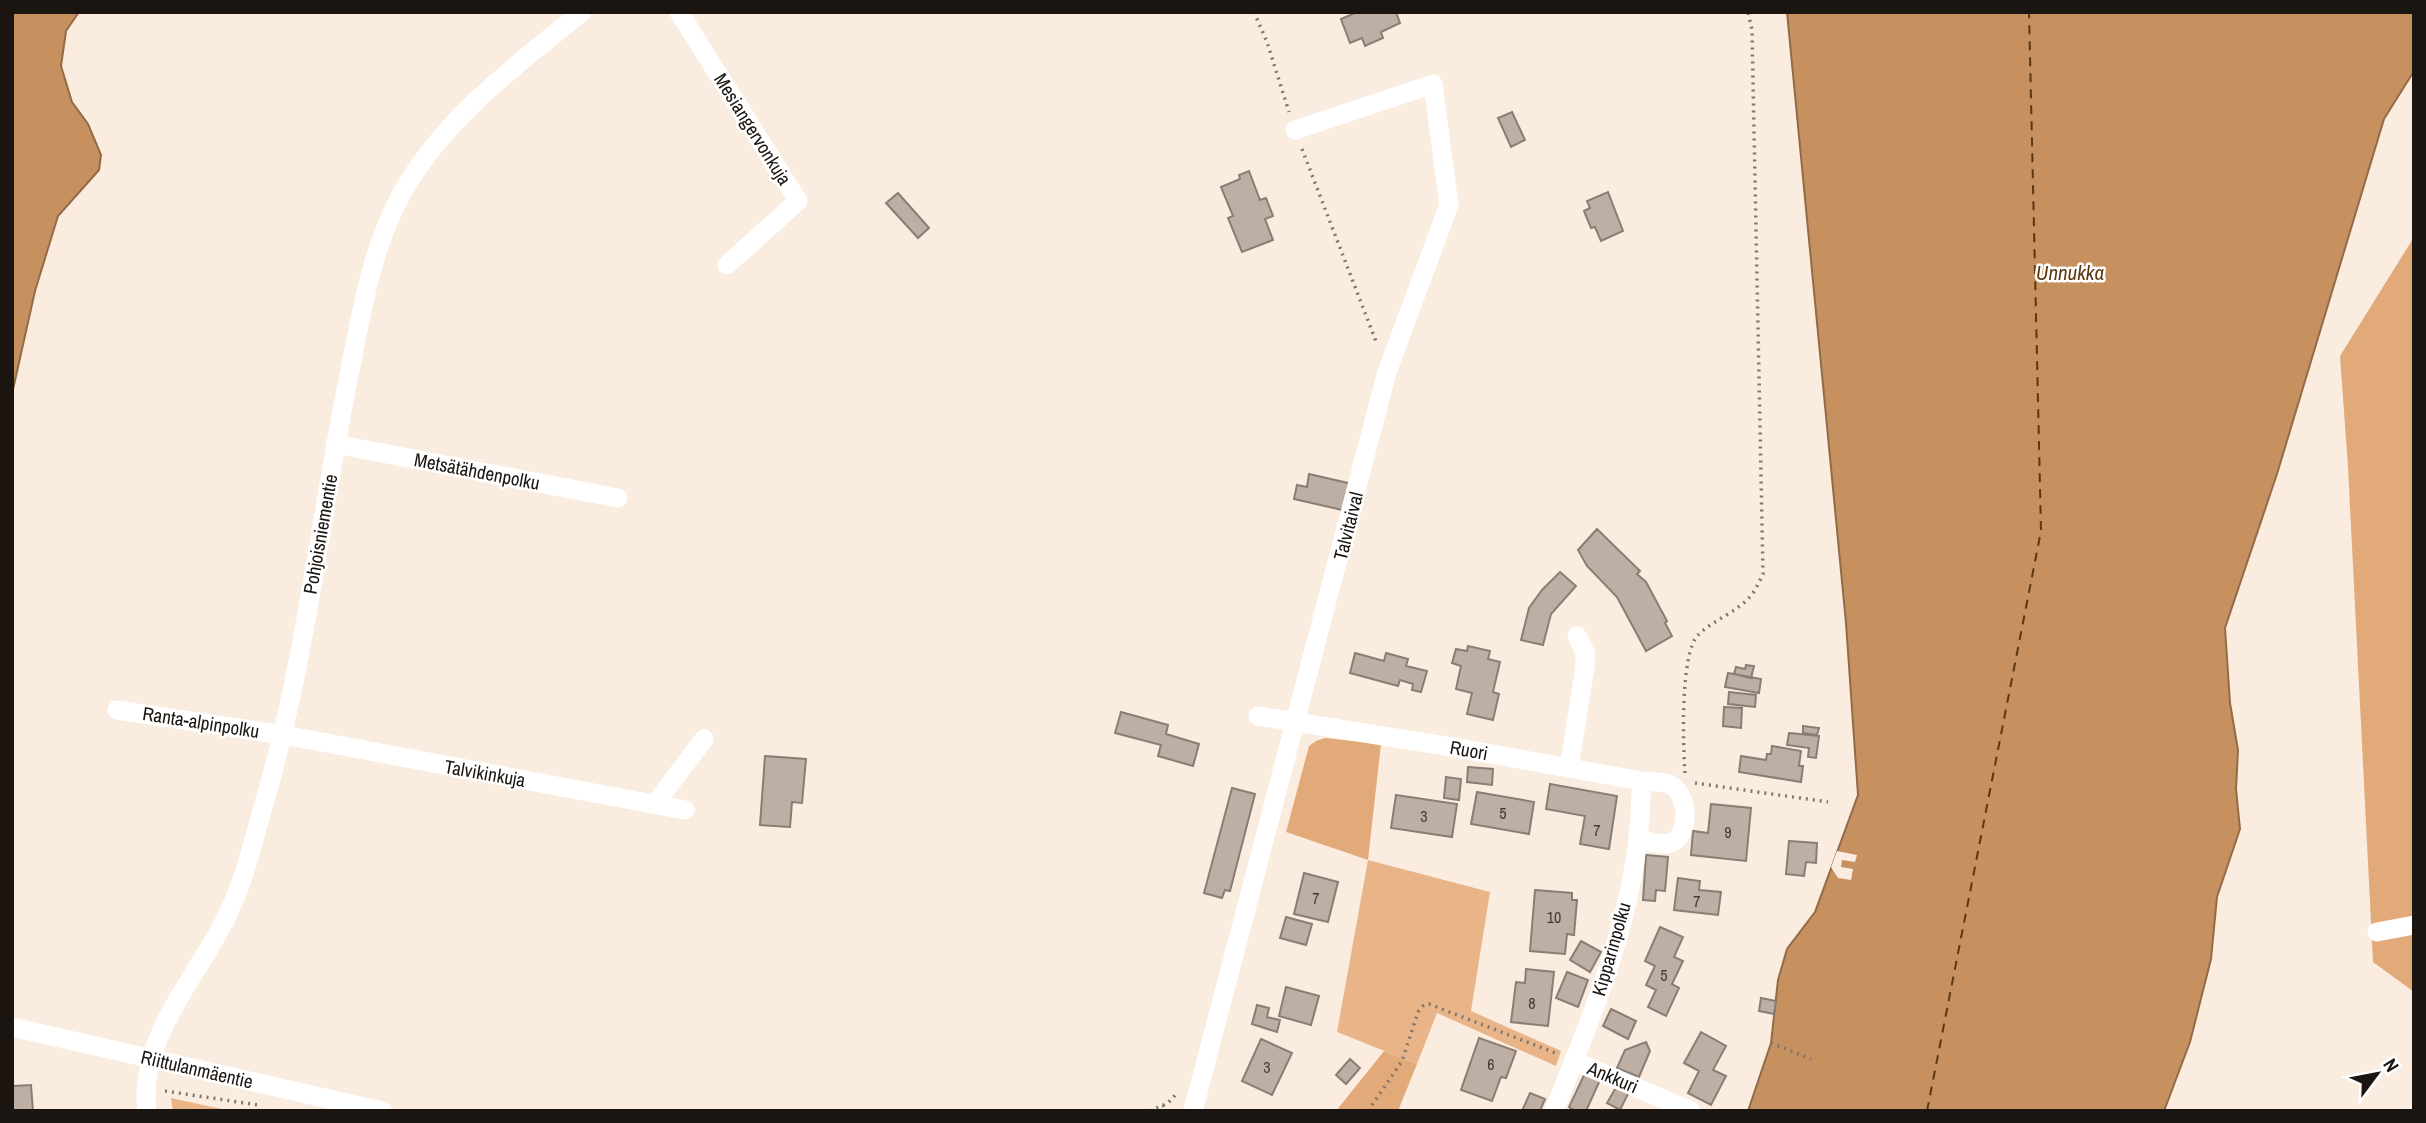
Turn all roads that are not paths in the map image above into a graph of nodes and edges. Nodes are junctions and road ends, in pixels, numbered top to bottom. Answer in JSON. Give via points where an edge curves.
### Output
{"nodes":[{"id":1,"x":582,"y":12,"type":"edge"},
{"id":2,"x":679,"y":12,"type":"edge"},
{"id":3,"x":1295,"y":130,"type":"road end"},
{"id":4,"x":727,"y":265,"type":"dead end"},
{"id":5,"x":335,"y":444,"type":"junction"},
{"id":6,"x":618,"y":498,"type":"dead end"},
{"id":7,"x":1577,"y":636,"type":"dead end"},
{"id":8,"x":117,"y":709,"type":"dead end"},
{"id":9,"x":1258,"y":716,"type":"dead end"},
{"id":10,"x":1297,"y":722,"type":"junction"},
{"id":11,"x":284,"y":735,"type":"junction"},
{"id":12,"x":704,"y":739,"type":"dead end"},
{"id":13,"x":1569,"y":768,"type":"junction"},
{"id":14,"x":1641,"y":781,"type":"junction"},
{"id":15,"x":655,"y":804,"type":"junction"},
{"id":16,"x":685,"y":810,"type":"dead end"},
{"id":17,"x":1639,"y":839,"type":"junction"},
{"id":18,"x":2414,"y":925,"type":"edge"},
{"id":19,"x":2377,"y":932,"type":"dead end"},
{"id":20,"x":12,"y":1027,"type":"edge"},
{"id":21,"x":1574,"y":1060,"type":"junction"},
{"id":22,"x":1194,"y":1110,"type":"edge"},
{"id":23,"x":147,"y":1111,"type":"edge"},
{"id":24,"x":382,"y":1111,"type":"edge"},
{"id":25,"x":1554,"y":1111,"type":"edge"},
{"id":26,"x":1691,"y":1111,"type":"edge"}],
"edges":[{"from":1,"to":5,"type":"street","name":"Pohjoisniementie","via":[[498,79],[442,135],[402,194],[372,264]]},
{"from":2,"to":4,"type":"street","name":"Mesiangervonkuja","via":[[798,201]]},
{"from":3,"to":10,"type":"street","name":"Talvitaival","via":[[1433,83],[1449,205],[1388,372]]},
{"from":5,"to":6,"type":"street","name":"Metsätähdenpolku"},
{"from":5,"to":11,"type":"street","name":"Pohjoisniementie"},
{"from":7,"to":13,"type":"street","via":[[1585,652]]},
{"from":8,"to":11,"type":"street","name":"Ranta-alpinpolku"},
{"from":9,"to":10,"type":"street","name":"Ruori"},
{"from":10,"to":13,"type":"street","name":"Ruori"},
{"from":10,"to":22,"type":"street","name":"Talvitaival"},
{"from":11,"to":15,"type":"street","name":"Talvikinkuja"},
{"from":11,"to":23,"type":"street","name":"Pohjoisniementie","via":[[241,884],[163,1028],[149,1064]]},
{"from":12,"to":15,"type":"street"},
{"from":13,"to":14,"type":"street","name":"Ruori"},
{"from":14,"to":17,"type":"street","name":"Kipparinpolku"},
{"from":14,"to":17,"type":"street","name":"Ruori","via":[[1668,783],[1678,791],[1685,810],[1684,824],[1673,842]]},
{"from":15,"to":16,"type":"street","name":"Talvikinkuja"},
{"from":17,"to":21,"type":"street","name":"Kipparinpolku","via":[[1618,939]]},
{"from":18,"to":19,"type":"street"},
{"from":20,"to":24,"type":"street","name":"Riittulanmäentie"},
{"from":21,"to":25,"type":"street","name":"Kipparinpolku"},
{"from":21,"to":26,"type":"street","name":"Ankkuri"}]}
